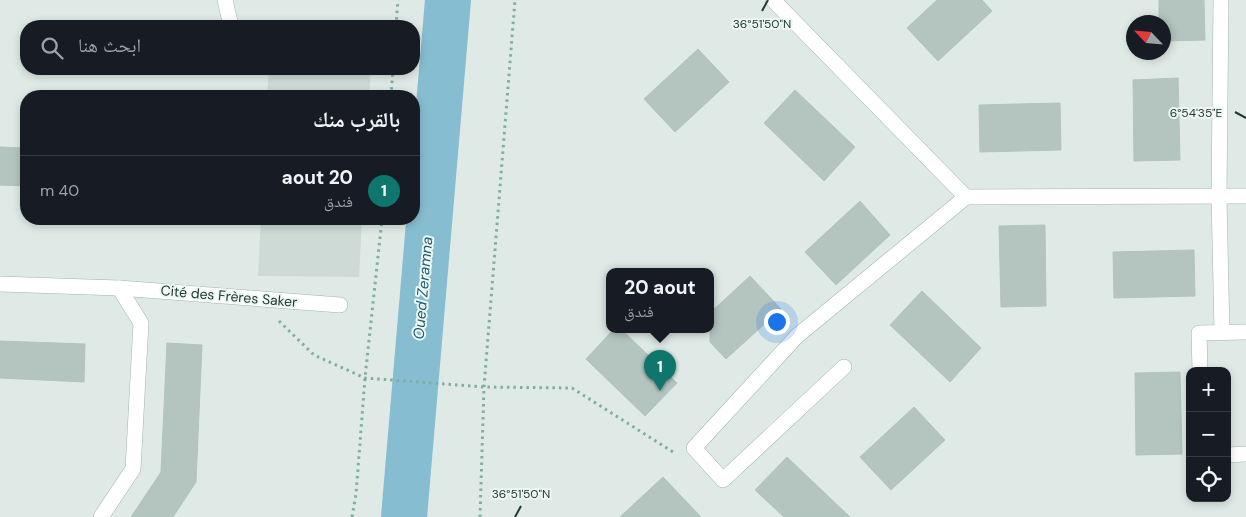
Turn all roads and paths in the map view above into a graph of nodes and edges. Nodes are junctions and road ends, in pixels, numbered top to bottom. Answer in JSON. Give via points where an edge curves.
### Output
{"nodes":[{"id":1,"x":225,"y":0,"type":"edge"},
{"id":2,"x":398,"y":0,"type":"edge"},
{"id":3,"x":516,"y":0,"type":"edge"},
{"id":4,"x":773,"y":0,"type":"edge"},
{"id":5,"x":1220,"y":0,"type":"edge"},
{"id":6,"x":230,"y":20,"type":"edge"},
{"id":7,"x":396,"y":20,"type":"edge"},
{"id":8,"x":393,"y":75,"type":"edge"},
{"id":9,"x":391,"y":90,"type":"edge"},
{"id":10,"x":1219,"y":196,"type":"junction"},
{"id":11,"x":1246,"y":196,"type":"edge"},
{"id":12,"x":966,"y":197,"type":"junction"},
{"id":13,"x":381,"y":225,"type":"edge"},
{"id":14,"x":0,"y":284,"type":"edge"},
{"id":15,"x":118,"y":288,"type":"junction"},
{"id":16,"x":256,"y":299,"type":"junction"},
{"id":17,"x":340,"y":305,"type":"dead end"},
{"id":18,"x":1222,"y":332,"type":"junction"},
{"id":19,"x":1246,"y":332,"type":"edge"},
{"id":20,"x":844,"y":367,"type":"dead end"},
{"id":21,"x":1200,"y":367,"type":"edge"},
{"id":22,"x":365,"y":378,"type":"junction"},
{"id":23,"x":484,"y":387,"type":"junction"},
{"id":24,"x":694,"y":448,"type":"junction"},
{"id":25,"x":1246,"y":454,"type":"edge"},
{"id":26,"x":1231,"y":455,"type":"edge"},
{"id":27,"x":101,"y":517,"type":"edge"},
{"id":28,"x":352,"y":517,"type":"edge"},
{"id":29,"x":480,"y":517,"type":"edge"}],
"edges":[{"from":1,"to":6,"type":"street"},
{"from":2,"to":7,"type":"path"},
{"from":3,"to":23,"type":"path"},
{"from":4,"to":12,"type":"street"},
{"from":5,"to":10,"type":"street"},
{"from":8,"to":9,"type":"path"},
{"from":10,"to":11,"type":"street"},
{"from":10,"to":12,"type":"street"},
{"from":10,"to":18,"type":"street"},
{"from":12,"to":24,"type":"street","via":[[797,336]]},
{"from":13,"to":22,"type":"path"},
{"from":14,"to":15,"type":"street","name":"Cité des Frères Saker"},
{"from":15,"to":16,"type":"street","name":"Cité des Frères Saker"},
{"from":15,"to":27,"type":"street","via":[[141,323],[133,469]]},
{"from":16,"to":17,"type":"street","name":"Cité des Frères Saker"},
{"from":16,"to":22,"type":"path","via":[[314,355]]},
{"from":18,"to":19,"type":"street"},
{"from":18,"to":21,"type":"street","via":[[1199,333]]},
{"from":20,"to":24,"type":"street","via":[[723,480]]},
{"from":22,"to":23,"type":"path"},
{"from":22,"to":28,"type":"path"},
{"from":23,"to":24,"type":"path","via":[[572,388],[673,452]]},
{"from":23,"to":29,"type":"path"},
{"from":25,"to":26,"type":"street"}]}
